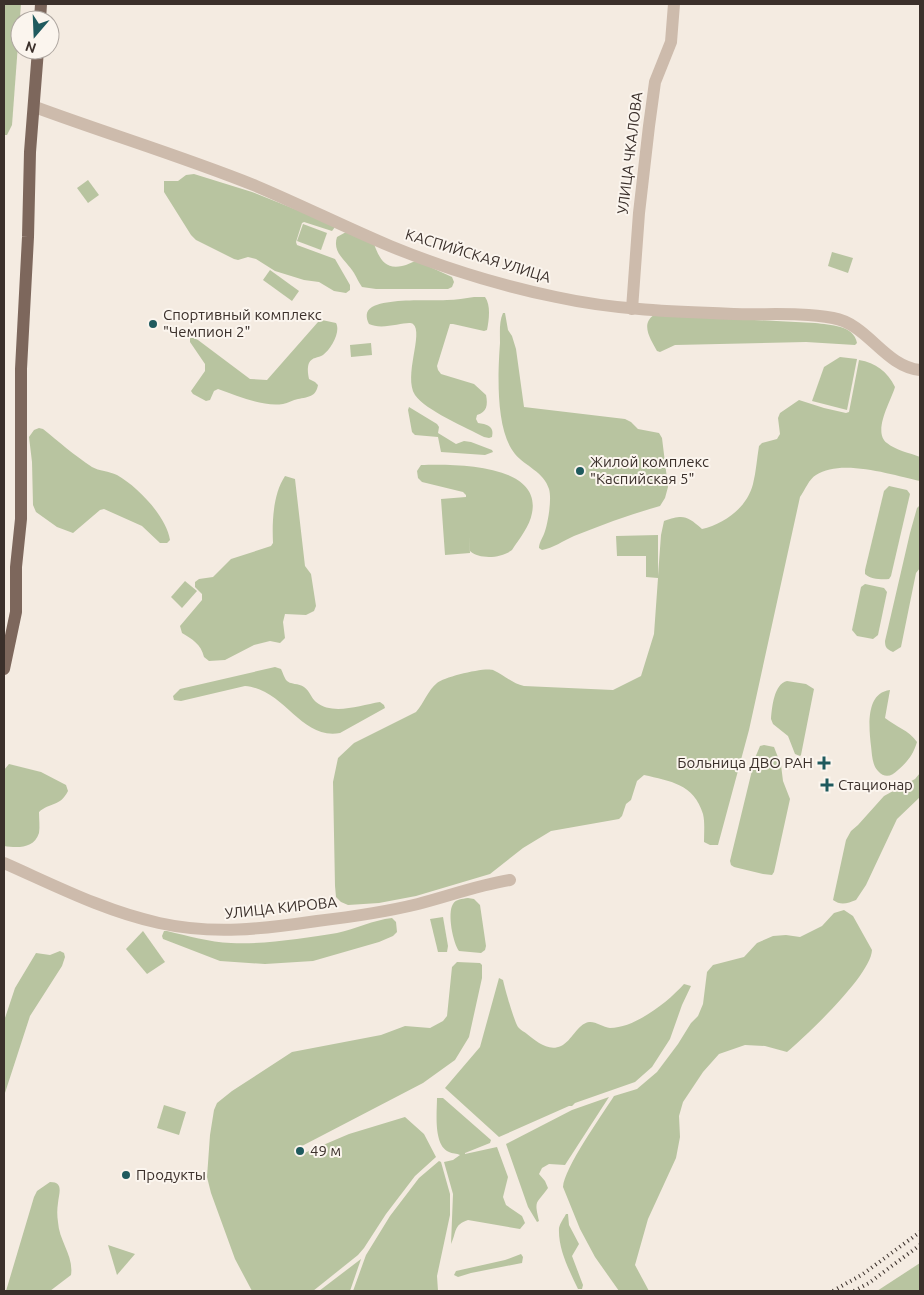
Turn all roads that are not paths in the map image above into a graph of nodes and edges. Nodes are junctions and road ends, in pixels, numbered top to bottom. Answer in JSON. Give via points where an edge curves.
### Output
{"nodes":[{"id":1,"x":674,"y":4,"type":"edge"},
{"id":2,"x":37,"y":60,"type":"edge"},
{"id":3,"x":35,"y":107,"type":"junction"},
{"id":4,"x":632,"y":309,"type":"junction"},
{"id":5,"x":920,"y":370,"type":"edge"},
{"id":6,"x":4,"y":669,"type":"edge"},
{"id":7,"x":4,"y":863,"type":"edge"},
{"id":8,"x":510,"y":880,"type":"dead end"}],
"edges":[{"from":1,"to":4,"type":"street","name":"УЛИЦА ЧКАЛОВА","via":[[670,42],[655,82],[639,213]]},
{"from":2,"to":3,"type":"main road"},
{"from":3,"to":4,"type":"street","name":"КАСПИЙСКАЯ УЛИЦА","via":[[256,186],[390,246],[443,265],[557,298]]},
{"from":3,"to":6,"type":"main road","via":[[30,152],[21,369],[21,519],[16,612]]},
{"from":4,"to":5,"type":"street","name":"КАСПИЙСКАЯ УЛИЦА","via":[[836,318],[857,329],[903,366]]},
{"from":7,"to":8,"type":"street","name":"УЛИЦА КИРОВА","via":[[121,913],[179,927],[230,931],[356,916]]}]}
